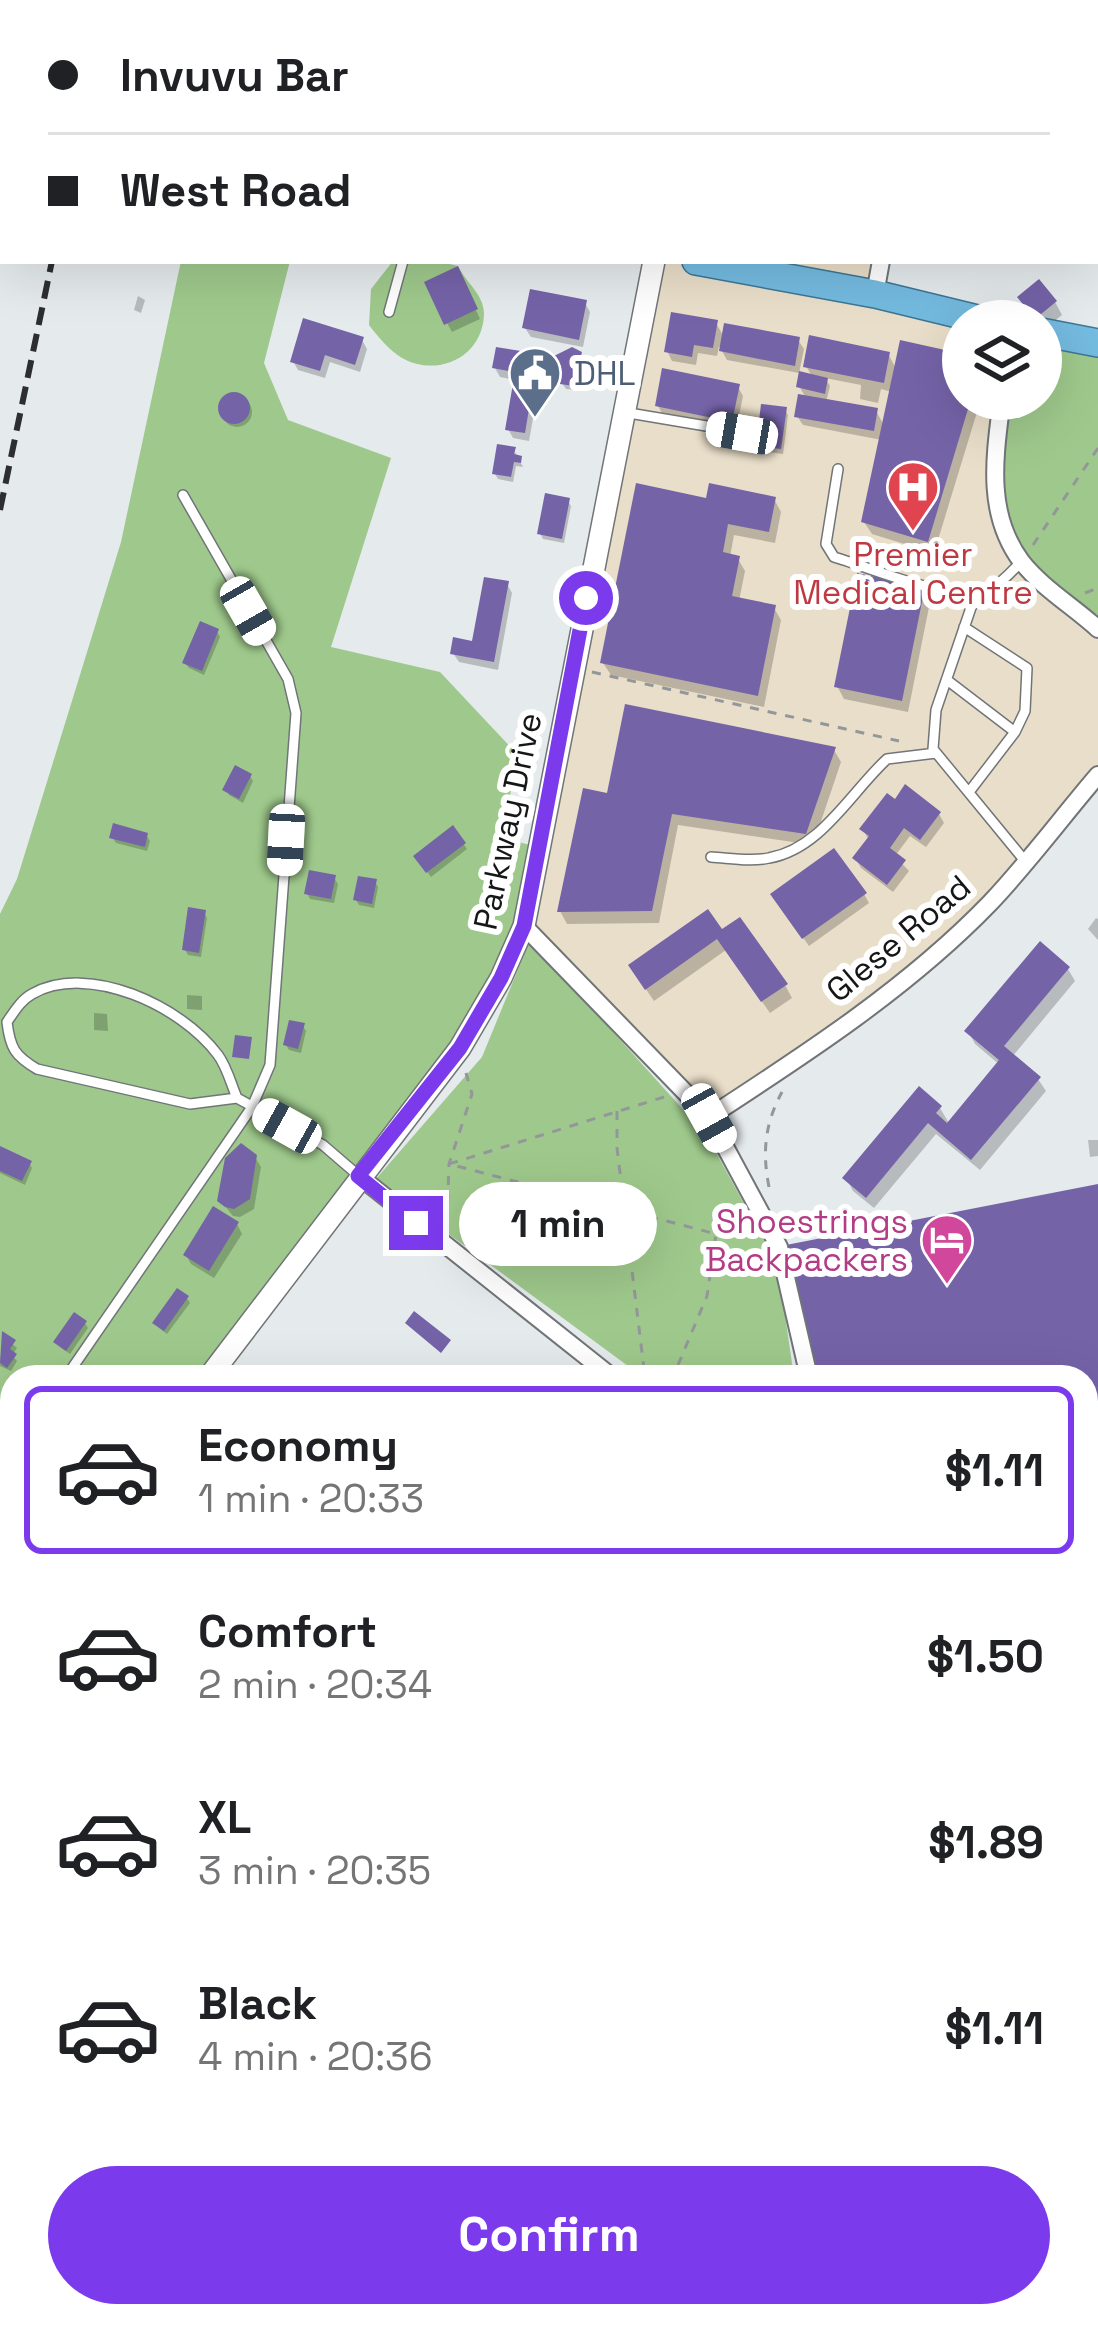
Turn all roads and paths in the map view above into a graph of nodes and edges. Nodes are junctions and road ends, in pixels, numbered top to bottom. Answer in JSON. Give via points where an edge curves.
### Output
{"nodes":[{"id":1,"x":402,"y":264,"type":"edge"},
{"id":2,"x":653,"y":264,"type":"edge"},
{"id":3,"x":712,"y":264,"type":"edge"},
{"id":4,"x":880,"y":264,"type":"edge"},
{"id":5,"x":875,"y":294,"type":"junction"},
{"id":6,"x":942,"y":310,"type":"edge"},
{"id":7,"x":389,"y":312,"type":"dead end"},
{"id":8,"x":1062,"y":336,"type":"edge"},
{"id":9,"x":1098,"y":343,"type":"edge"},
{"id":10,"x":623,"y":412,"type":"junction"},
{"id":11,"x":999,"y":420,"type":"edge"},
{"id":12,"x":742,"y":433,"type":"dead end"},
{"id":13,"x":1098,"y":448,"type":"edge"},
{"id":14,"x":838,"y":469,"type":"dead end"},
{"id":15,"x":183,"y":495,"type":"dead end"},
{"id":16,"x":1022,"y":561,"type":"junction"},
{"id":17,"x":976,"y":593,"type":"junction"},
{"id":18,"x":964,"y":627,"type":"junction"},
{"id":19,"x":1098,"y":629,"type":"edge"},
{"id":20,"x":573,"y":668,"type":"junction"},
{"id":21,"x":946,"y":680,"type":"junction"},
{"id":22,"x":1015,"y":732,"type":"junction"},
{"id":23,"x":935,"y":751,"type":"junction"},
{"id":24,"x":1098,"y":775,"type":"edge"},
{"id":25,"x":969,"y":792,"type":"junction"},
{"id":26,"x":711,"y":857,"type":"dead end"},
{"id":27,"x":1024,"y":861,"type":"junction"},
{"id":28,"x":524,"y":926,"type":"junction"},
{"id":29,"x":460,"y":1048,"type":"junction"},
{"id":30,"x":801,"y":1057,"type":"junction"},
{"id":31,"x":685,"y":1092,"type":"junction"},
{"id":32,"x":237,"y":1098,"type":"junction"},
{"id":33,"x":252,"y":1107,"type":"junction"},
{"id":34,"x":617,"y":1112,"type":"junction"},
{"id":35,"x":709,"y":1118,"type":"junction"},
{"id":36,"x":449,"y":1164,"type":"junction"},
{"id":37,"x":358,"y":1176,"type":"junction"},
{"id":38,"x":772,"y":1203,"type":"dead end"},
{"id":39,"x":626,"y":1211,"type":"junction"},
{"id":40,"x":445,"y":1246,"type":"junction"},
{"id":41,"x":74,"y":1365,"type":"edge"},
{"id":42,"x":218,"y":1365,"type":"edge"},
{"id":43,"x":597,"y":1365,"type":"edge"},
{"id":44,"x":644,"y":1365,"type":"edge"},
{"id":45,"x":678,"y":1365,"type":"edge"},
{"id":46,"x":805,"y":1365,"type":"edge"}],
"edges":[{"from":1,"to":7,"type":"lane"},
{"from":2,"to":10,"type":"street","name":"Parkway Drive"},
{"from":3,"to":5,"type":"highway"},
{"from":4,"to":5,"type":"street"},
{"from":5,"to":6,"type":"highway"},
{"from":8,"to":9,"type":"highway"},
{"from":10,"to":12,"type":"lane"},
{"from":10,"to":20,"type":"street","name":"Parkway Drive"},
{"from":11,"to":16,"type":"street","via":[[992,471],[1000,521]]},
{"from":13,"to":16,"type":"path"},
{"from":14,"to":17,"type":"lane","via":[[829,552],[950,592]]},
{"from":15,"to":33,"type":"lane","via":[[288,680],[296,713],[273,1048]]},
{"from":16,"to":17,"type":"lane"},
{"from":16,"to":19,"type":"street"},
{"from":17,"to":18,"type":"lane"},
{"from":18,"to":21,"type":"lane"},
{"from":18,"to":22,"type":"lane","via":[[1027,668]]},
{"from":20,"to":23,"type":"path"},
{"from":20,"to":28,"type":"street","name":"Parkway Drive"},
{"from":21,"to":22,"type":"lane"},
{"from":21,"to":23,"type":"lane"},
{"from":22,"to":25,"type":"lane"},
{"from":23,"to":25,"type":"lane"},
{"from":23,"to":26,"type":"lane","via":[[887,759],[791,852]]},
{"from":24,"to":27,"type":"street","name":"Glese Road"},
{"from":25,"to":27,"type":"lane"},
{"from":27,"to":30,"type":"street","name":"Glese Road","via":[[928,959]]},
{"from":28,"to":29,"type":"street","name":"Parkway Drive"},
{"from":28,"to":31,"type":"street"},
{"from":29,"to":36,"type":"path","via":[[472,1094]]},
{"from":29,"to":37,"type":"street","name":"Parkway Drive"},
{"from":30,"to":35,"type":"street","name":"Glese Road"},
{"from":30,"to":38,"type":"path","via":[[770,1115],[764,1159]]},
{"from":31,"to":34,"type":"path"},
{"from":31,"to":35,"type":"street"},
{"from":32,"to":32,"type":"lane","via":[[207,1042],[124,990],[53,984],[26,996],[7,1022],[16,1057],[37,1069],[190,1104]]},
{"from":32,"to":33,"type":"lane"},
{"from":33,"to":37,"type":"lane","via":[[323,1145]]},
{"from":33,"to":41,"type":"lane"},
{"from":34,"to":36,"type":"path"},
{"from":34,"to":39,"type":"path"},
{"from":35,"to":46,"type":"street","via":[[779,1247]]},
{"from":36,"to":39,"type":"path"},
{"from":36,"to":40,"type":"path"},
{"from":37,"to":40,"type":"street"},
{"from":37,"to":42,"type":"street","name":"Parkway Drive"},
{"from":39,"to":44,"type":"path"},
{"from":39,"to":45,"type":"path","via":[[716,1234],[707,1296]]},
{"from":40,"to":43,"type":"street"}]}
